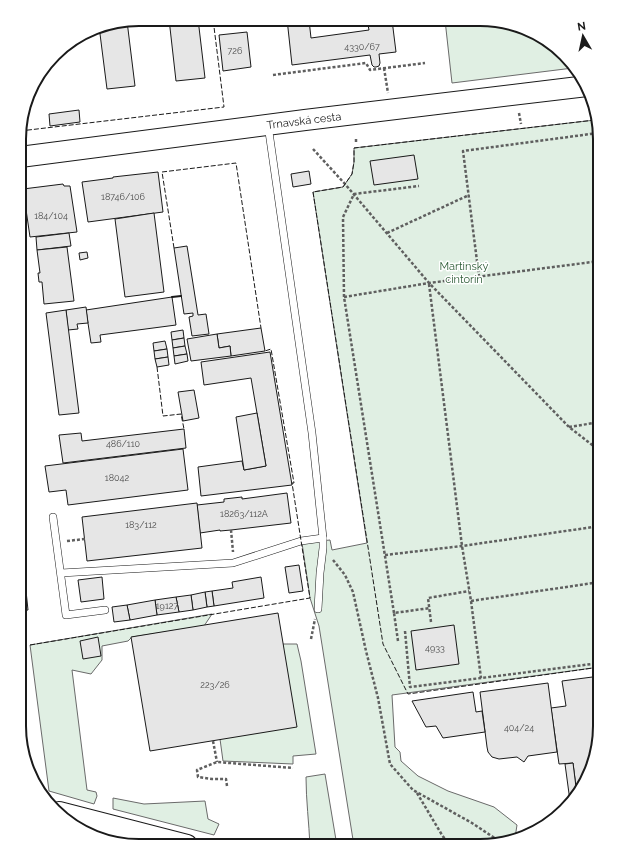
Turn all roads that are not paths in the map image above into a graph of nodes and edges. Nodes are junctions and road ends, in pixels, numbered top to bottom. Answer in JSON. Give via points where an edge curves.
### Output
{"nodes":[{"id":1,"x":580,"y":87,"type":"edge"},
{"id":2,"x":268,"y":125,"type":"junction"},
{"id":3,"x":26,"y":156,"type":"edge"},
{"id":4,"x":53,"y":517,"type":"dead end"},
{"id":5,"x":323,"y":538,"type":"junction"},
{"id":6,"x":61,"y":573,"type":"junction"},
{"id":7,"x":318,"y":609,"type":"dead end"},
{"id":8,"x":105,"y":610,"type":"dead end"},
{"id":9,"x":68,"y":814,"type":"edge"},
{"id":10,"x":164,"y":839,"type":"edge"}],
"edges":[{"from":1,"to":2,"type":"main road","name":"Trnavská cesta"},
{"from":2,"to":3,"type":"main road","name":"Trnavská cesta"},
{"from":2,"to":5,"type":"lane","via":[[312,433]]},
{"from":4,"to":6,"type":"lane"},
{"from":5,"to":6,"type":"lane","via":[[301,541],[234,563]]},
{"from":5,"to":7,"type":"lane"},
{"from":6,"to":8,"type":"lane","via":[[66,615]]},
{"from":9,"to":10,"type":"main road"}]}
